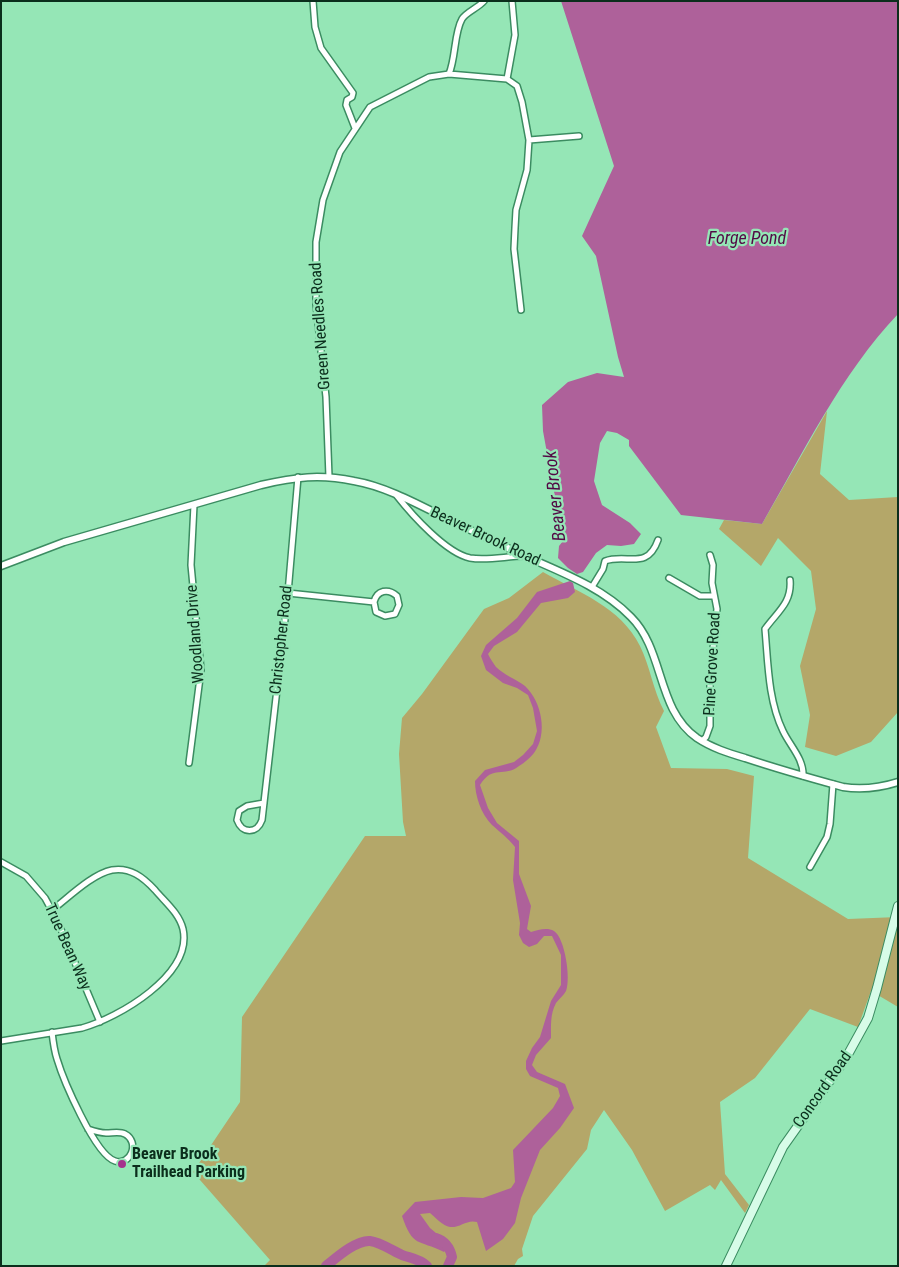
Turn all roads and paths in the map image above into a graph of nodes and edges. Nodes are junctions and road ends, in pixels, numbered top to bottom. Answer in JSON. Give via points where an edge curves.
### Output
{"nodes":[{"id":1,"x":314,"y":1,"type":"edge"},
{"id":2,"x":319,"y":1,"type":"edge"},
{"id":3,"x":484,"y":1,"type":"edge"},
{"id":4,"x":512,"y":1,"type":"edge"},
{"id":5,"x":315,"y":12,"type":"junction"},
{"id":6,"x":449,"y":74,"type":"junction"},
{"id":7,"x":507,"y":79,"type":"junction"},
{"id":8,"x":355,"y":128,"type":"junction"},
{"id":9,"x":579,"y":136,"type":"dead end"},
{"id":10,"x":529,"y":140,"type":"junction"},
{"id":11,"x":521,"y":310,"type":"dead end"},
{"id":12,"x":298,"y":477,"type":"junction"},
{"id":13,"x":329,"y":477,"type":"junction"},
{"id":14,"x":397,"y":496,"type":"junction"},
{"id":15,"x":194,"y":505,"type":"junction"},
{"id":16,"x":658,"y":540,"type":"dead end"},
{"id":17,"x":710,"y":555,"type":"dead end"},
{"id":18,"x":527,"y":556,"type":"junction"},
{"id":19,"x":1,"y":566,"type":"edge"},
{"id":20,"x":669,"y":578,"type":"dead end"},
{"id":21,"x":790,"y":580,"type":"dead end"},
{"id":22,"x":590,"y":586,"type":"junction"},
{"id":23,"x":288,"y":593,"type":"junction"},
{"id":24,"x":714,"y":596,"type":"junction"},
{"id":25,"x":374,"y":602,"type":"junction"},
{"id":26,"x":702,"y":741,"type":"junction"},
{"id":27,"x":189,"y":763,"type":"dead end"},
{"id":28,"x":802,"y":776,"type":"junction"},
{"id":29,"x":833,"y":784,"type":"junction"},
{"id":30,"x":898,"y":784,"type":"edge"},
{"id":31,"x":264,"y":803,"type":"junction"},
{"id":32,"x":1,"y":862,"type":"edge"},
{"id":33,"x":810,"y":867,"type":"dead end"},
{"id":34,"x":898,"y":906,"type":"edge"},
{"id":35,"x":52,"y":910,"type":"junction"},
{"id":36,"x":100,"y":1022,"type":"junction"},
{"id":37,"x":52,"y":1032,"type":"junction"},
{"id":38,"x":1,"y":1041,"type":"edge"},
{"id":39,"x":88,"y":1129,"type":"junction"},
{"id":40,"x":726,"y":1266,"type":"edge"}],
"edges":[{"from":1,"to":5,"type":"street"},
{"from":2,"to":5,"type":"street"},
{"from":3,"to":6,"type":"street","via":[[463,18]]},
{"from":4,"to":7,"type":"street","via":[[515,35]]},
{"from":5,"to":8,"type":"street","via":[[321,48],[353,93],[346,105]]},
{"from":6,"to":7,"type":"street","name":"Green Needles Road"},
{"from":6,"to":8,"type":"street","name":"Green Needles Road","via":[[429,77],[370,108]]},
{"from":7,"to":10,"type":"street","via":[[517,86],[520,94]]},
{"from":8,"to":13,"type":"street","name":"Green Needles Road","via":[[340,152],[328,186],[316,242],[316,311],[326,397]]},
{"from":9,"to":10,"type":"street"},
{"from":10,"to":11,"type":"street","via":[[527,170],[514,228]]},
{"from":12,"to":13,"type":"street","name":"Beaver Brook Road"},
{"from":12,"to":15,"type":"street","name":"Beaver Brook Road"},
{"from":12,"to":23,"type":"street","name":"Christopher Road"},
{"from":13,"to":14,"type":"street","name":"Beaver Brook Road","via":[[366,483]]},
{"from":14,"to":18,"type":"street","name":"Beaver Brook Road"},
{"from":14,"to":18,"type":"street","via":[[426,529],[464,556]]},
{"from":15,"to":19,"type":"street","name":"Beaver Brook Road","via":[[64,542]]},
{"from":15,"to":27,"type":"street","name":"Woodland Drive","via":[[191,565],[201,670]]},
{"from":16,"to":22,"type":"street","via":[[653,551],[642,559],[605,561]]},
{"from":17,"to":24,"type":"street","name":"Pine Grove Road"},
{"from":18,"to":22,"type":"street","name":"Beaver Brook Road"},
{"from":20,"to":24,"type":"street","via":[[700,596]]},
{"from":21,"to":28,"type":"street","via":[[787,603],[765,629],[777,716],[801,762]]},
{"from":22,"to":26,"type":"street","name":"Beaver Brook Road","via":[[636,622],[650,646],[677,717]]},
{"from":23,"to":25,"type":"street"},
{"from":23,"to":31,"type":"street","name":"Christopher Road"},
{"from":24,"to":26,"type":"street","name":"Pine Grove Road","via":[[717,609],[710,679],[710,726]]},
{"from":25,"to":25,"type":"street","via":[[376,612],[385,616],[395,614],[399,605],[397,596],[389,591],[378,594]]},
{"from":26,"to":28,"type":"street","name":"Beaver Brook Road","via":[[728,753]]},
{"from":28,"to":29,"type":"street","name":"Beaver Brook Road"},
{"from":29,"to":30,"type":"street","name":"Beaver Brook Road","via":[[855,789]]},
{"from":29,"to":33,"type":"street","via":[[827,836]]},
{"from":31,"to":31,"type":"street","name":"Christopher Road","via":[[259,826],[251,831],[242,828],[237,820],[239,811]]},
{"from":32,"to":35,"type":"street","name":"True Bean Way","via":[[26,876]]},
{"from":34,"to":40,"type":"main road","name":"Concord Road","via":[[868,1018],[846,1058],[784,1147]]},
{"from":35,"to":36,"type":"street","name":"True Bean Way"},
{"from":35,"to":36,"type":"street","via":[[96,877],[120,870],[144,879],[181,922],[183,947],[165,978],[138,1001]]},
{"from":36,"to":37,"type":"street"},
{"from":37,"to":38,"type":"street"},
{"from":37,"to":39,"type":"street","via":[[61,1071]]},
{"from":39,"to":39,"type":"street","via":[[111,1159],[122,1161],[132,1154],[132,1142],[127,1135]]}]}
